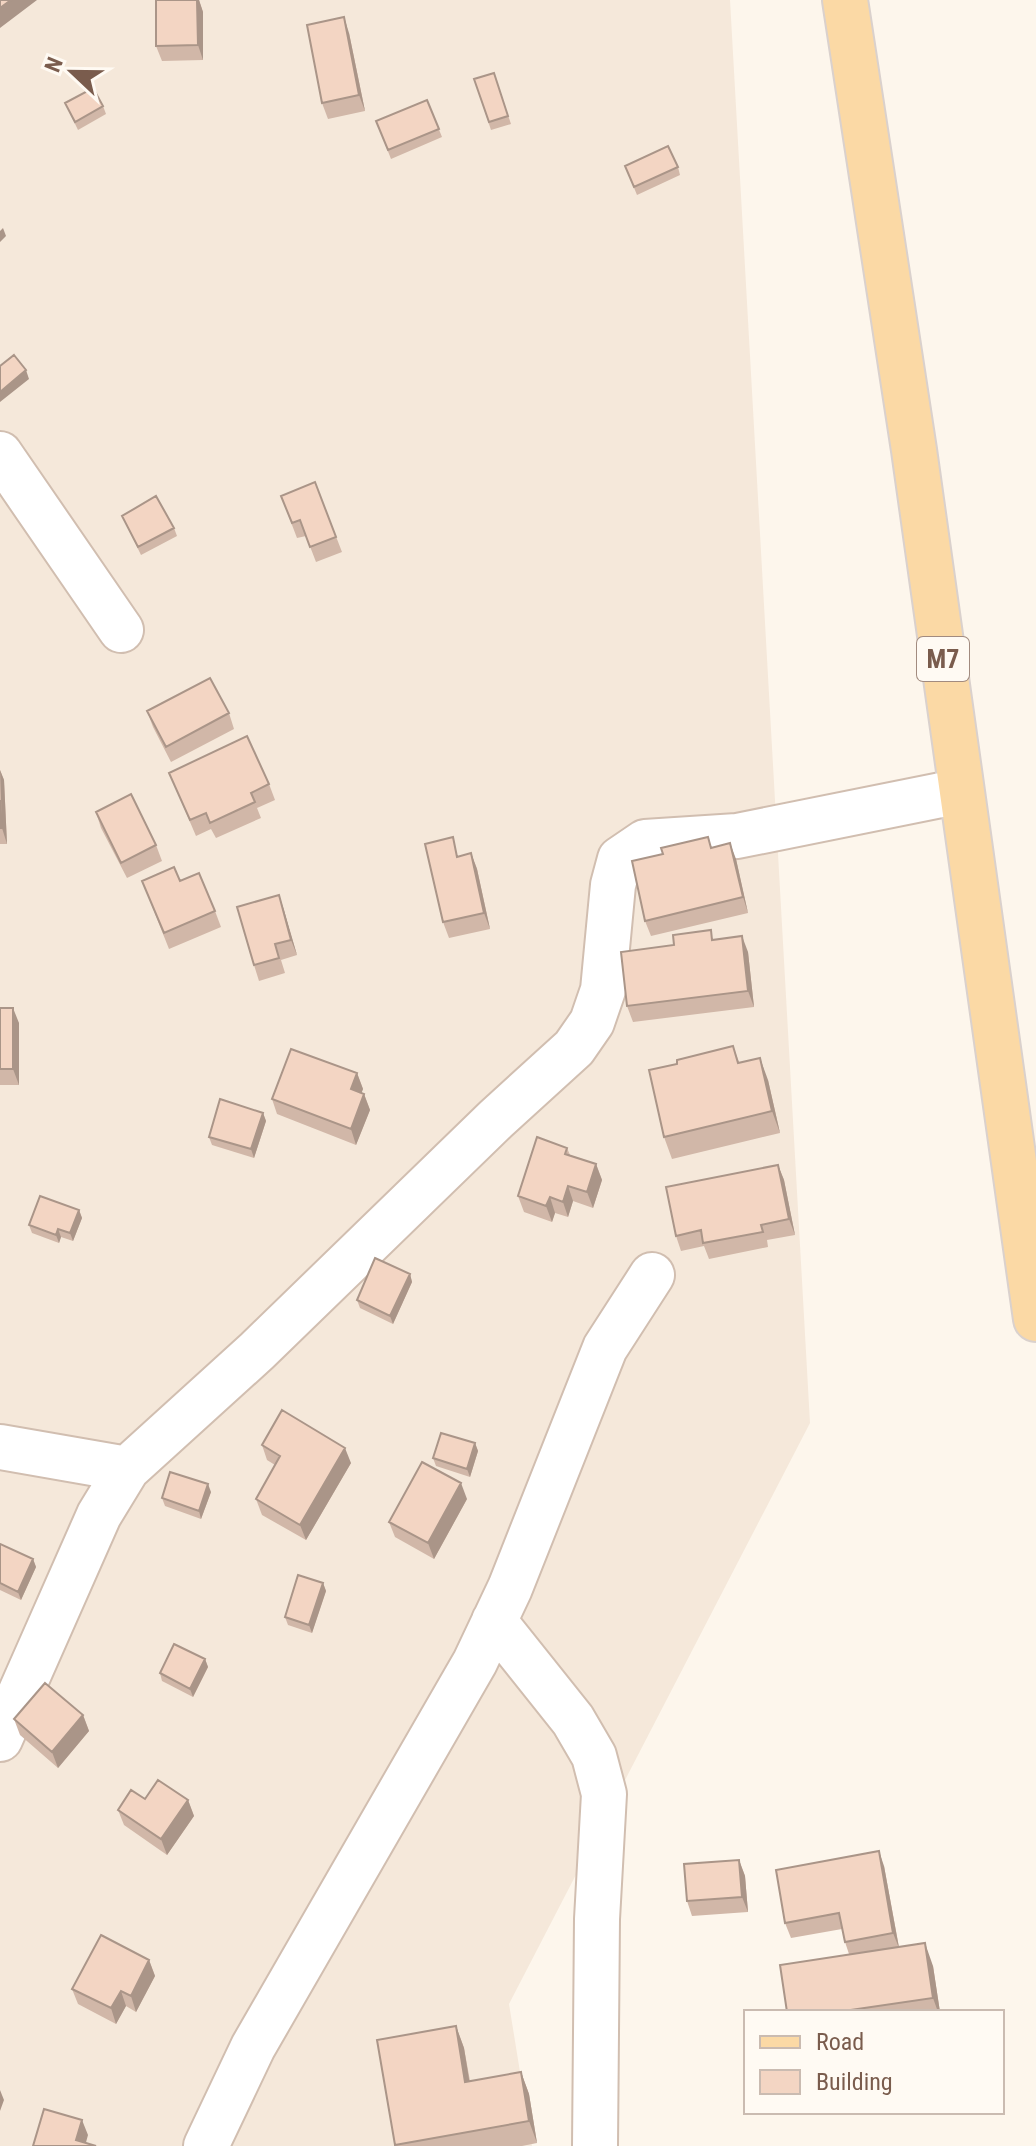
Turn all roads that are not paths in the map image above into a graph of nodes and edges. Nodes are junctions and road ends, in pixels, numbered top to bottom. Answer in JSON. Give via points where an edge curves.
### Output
{"nodes":[{"id":1,"x":845,"y":0,"type":"edge"},
{"id":2,"x":0,"y":454,"type":"edge"},
{"id":3,"x":121,"y":630,"type":"dead end"},
{"id":4,"x":961,"y":791,"type":"junction"},
{"id":5,"x":652,"y":1275,"type":"dead end"},
{"id":6,"x":1036,"y":1319,"type":"edge"},
{"id":7,"x":0,"y":1447,"type":"edge"},
{"id":8,"x":127,"y":1469,"type":"junction"},
{"id":9,"x":494,"y":1621,"type":"junction"},
{"id":10,"x":0,"y":1739,"type":"edge"},
{"id":11,"x":588,"y":2145,"type":"edge"},
{"id":12,"x":206,"y":2146,"type":"edge"}],
"edges":[{"from":1,"to":4,"type":"main road","number":"M7"},
{"from":2,"to":3,"type":"street"},
{"from":4,"to":6,"type":"main road","number":"M7"},
{"from":4,"to":8,"type":"street","via":[[737,836],[645,842],[620,859],[603,990],[592,1022],[574,1048]]},
{"from":5,"to":9,"type":"street","via":[[605,1348]]},
{"from":7,"to":8,"type":"street"},
{"from":8,"to":10,"type":"street","via":[[99,1515]]},
{"from":9,"to":11,"type":"street","via":[[573,1720],[594,1756],[604,1794]]},
{"from":9,"to":12,"type":"street","via":[[253,2047]]}]}
